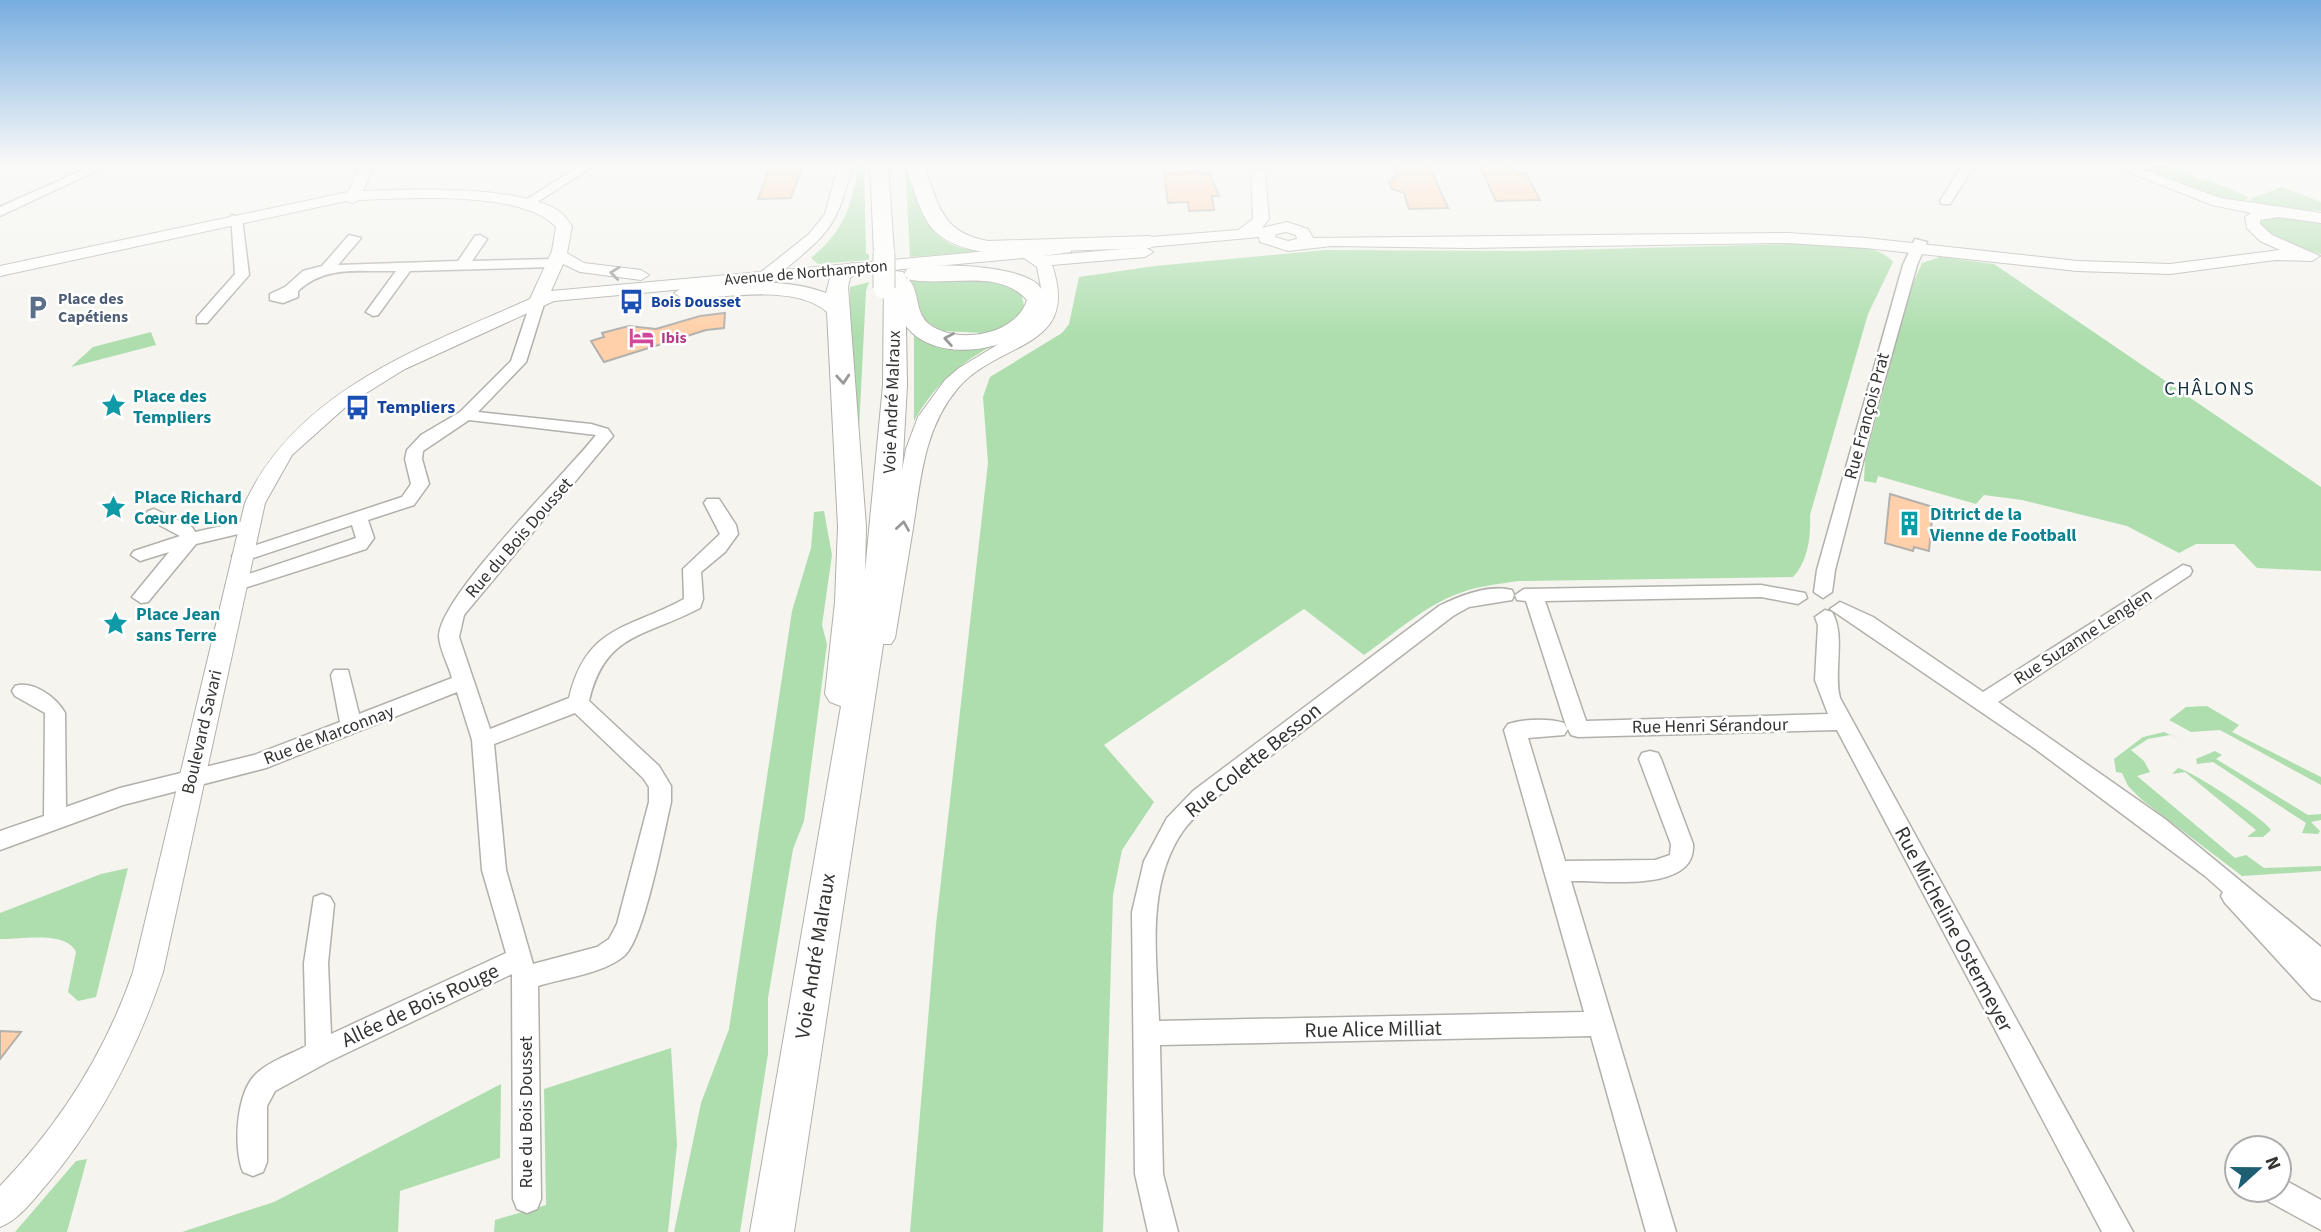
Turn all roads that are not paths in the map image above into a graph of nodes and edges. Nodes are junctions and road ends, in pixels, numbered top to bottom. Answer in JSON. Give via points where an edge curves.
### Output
{"nodes":[{"id":1,"x":225,"y":220,"type":"edge"},
{"id":2,"x":236,"y":220,"type":"edge"},
{"id":3,"x":561,"y":220,"type":"edge"},
{"id":4,"x":827,"y":220,"type":"edge"},
{"id":5,"x":885,"y":220,"type":"edge"},
{"id":6,"x":888,"y":220,"type":"edge"},
{"id":7,"x":938,"y":220,"type":"edge"},
{"id":8,"x":1260,"y":220,"type":"edge"},
{"id":9,"x":1267,"y":220,"type":"edge"},
{"id":10,"x":1284,"y":220,"type":"edge"},
{"id":11,"x":2243,"y":220,"type":"edge"},
{"id":12,"x":2256,"y":220,"type":"edge"},
{"id":13,"x":2255,"y":229,"type":"junction"},
{"id":14,"x":1241,"y":234,"type":"junction"},
{"id":15,"x":1299,"y":235,"type":"junction"},
{"id":16,"x":1270,"y":236,"type":"junction"},
{"id":17,"x":1588,"y":237,"type":"junction"},
{"id":18,"x":354,"y":238,"type":"dead end"},
{"id":19,"x":480,"y":239,"type":"dead end"},
{"id":20,"x":1150,"y":242,"type":"junction"},
{"id":21,"x":1419,"y":243,"type":"junction"},
{"id":22,"x":807,"y":244,"type":"junction"},
{"id":23,"x":1919,"y":246,"type":"junction"},
{"id":24,"x":889,"y":253,"type":"junction"},
{"id":25,"x":2316,"y":256,"type":"edge"},
{"id":26,"x":1033,"y":257,"type":"junction"},
{"id":27,"x":555,"y":259,"type":"junction"},
{"id":28,"x":2232,"y":263,"type":"junction"},
{"id":29,"x":462,"y":265,"type":"junction"},
{"id":30,"x":406,"y":267,"type":"junction"},
{"id":31,"x":327,"y":269,"type":"junction"},
{"id":32,"x":713,"y":269,"type":"junction"},
{"id":33,"x":0,"y":271,"type":"edge"},
{"id":34,"x":845,"y":275,"type":"junction"},
{"id":35,"x":761,"y":276,"type":"junction"},
{"id":36,"x":802,"y":278,"type":"junction"},
{"id":37,"x":898,"y":282,"type":"junction"},
{"id":38,"x":290,"y":290,"type":"dead end"},
{"id":39,"x":685,"y":293,"type":"junction"},
{"id":40,"x":538,"y":301,"type":"junction"},
{"id":41,"x":839,"y":311,"type":"junction"},
{"id":42,"x":373,"y":312,"type":"dead end"},
{"id":43,"x":202,"y":320,"type":"dead end"},
{"id":44,"x":467,"y":415,"type":"junction"},
{"id":45,"x":713,"y":503,"type":"dead end"},
{"id":46,"x":154,"y":515,"type":"dead end"},
{"id":47,"x":359,"y":519,"type":"junction"},
{"id":48,"x":249,"y":526,"type":"junction"},
{"id":49,"x":190,"y":539,"type":"junction"},
{"id":50,"x":140,"y":555,"type":"dead end"},
{"id":51,"x":241,"y":556,"type":"junction"},
{"id":52,"x":2182,"y":571,"type":"dead end"},
{"id":53,"x":234,"y":585,"type":"junction"},
{"id":54,"x":1823,"y":592,"type":"junction"},
{"id":55,"x":1521,"y":595,"type":"junction"},
{"id":56,"x":141,"y":597,"type":"dead end"},
{"id":57,"x":1798,"y":598,"type":"junction"},
{"id":58,"x":1833,"y":613,"type":"junction"},
{"id":59,"x":341,"y":675,"type":"dead end"},
{"id":60,"x":463,"y":682,"type":"junction"},
{"id":61,"x":22,"y":691,"type":"dead end"},
{"id":62,"x":1983,"y":702,"type":"junction"},
{"id":63,"x":578,"y":704,"type":"junction"},
{"id":64,"x":1843,"y":722,"type":"junction"},
{"id":65,"x":351,"y":726,"type":"junction"},
{"id":66,"x":1567,"y":729,"type":"junction"},
{"id":67,"x":483,"y":740,"type":"junction"},
{"id":68,"x":1644,"y":745,"type":"junction"},
{"id":69,"x":191,"y":778,"type":"junction"},
{"id":70,"x":55,"y":821,"type":"junction"},
{"id":71,"x":835,"y":831,"type":"junction"},
{"id":72,"x":0,"y":841,"type":"edge"},
{"id":73,"x":2191,"y":852,"type":"junction"},
{"id":74,"x":1556,"y":871,"type":"junction"},
{"id":75,"x":322,"y":904,"type":"dead end"},
{"id":76,"x":2321,"y":962,"type":"edge"},
{"id":77,"x":523,"y":968,"type":"junction"},
{"id":78,"x":2321,"y":990,"type":"edge"},
{"id":79,"x":1600,"y":1024,"type":"junction"},
{"id":80,"x":1146,"y":1033,"type":"junction"},
{"id":81,"x":319,"y":1053,"type":"junction"},
{"id":82,"x":253,"y":1162,"type":"dead end"},
{"id":83,"x":527,"y":1199,"type":"dead end"},
{"id":84,"x":2293,"y":1200,"type":"edge"},
{"id":85,"x":0,"y":1210,"type":"edge"},
{"id":86,"x":2321,"y":1216,"type":"edge"},
{"id":87,"x":772,"y":1232,"type":"edge"},
{"id":88,"x":1163,"y":1232,"type":"edge"},
{"id":89,"x":1661,"y":1232,"type":"edge"},
{"id":90,"x":2118,"y":1232,"type":"edge"}],
"edges":[{"from":1,"to":33,"type":"street"},
{"from":2,"to":43,"type":"street","via":[[242,275]]},
{"from":3,"to":27,"type":"street","via":[[564,233]]},
{"from":4,"to":22,"type":"street"},
{"from":5,"to":24,"type":"main road","name":"Voie André Malraux"},
{"from":6,"to":24,"type":"main road","name":"Voie André Malraux"},
{"from":7,"to":20,"type":"main road","via":[[941,229],[962,243],[988,247]]},
{"from":8,"to":14,"type":"street"},
{"from":9,"to":16,"type":"street"},
{"from":10,"to":15,"type":"street"},
{"from":11,"to":13,"type":"street"},
{"from":12,"to":13,"type":"street"},
{"from":13,"to":25,"type":"street","via":[[2282,246]]},
{"from":13,"to":28,"type":"street","via":[[2261,250]]},
{"from":14,"to":16,"type":"street","name":"Avenue de Northampton"},
{"from":14,"to":20,"type":"street","name":"Avenue de Northampton"},
{"from":15,"to":16,"type":"street"},
{"from":15,"to":21,"type":"street"},
{"from":16,"to":26,"type":"street","name":"Avenue de Northampton","via":[[1237,244]]},
{"from":17,"to":21,"type":"street"},
{"from":17,"to":21,"type":"street","via":[[1500,235]]},
{"from":17,"to":23,"type":"street","via":[[1787,238]]},
{"from":18,"to":31,"type":"street"},
{"from":19,"to":29,"type":"street"},
{"from":20,"to":26,"type":"street","name":"Avenue de Northampton"},
{"from":22,"to":32,"type":"street"},
{"from":22,"to":35,"type":"street"},
{"from":22,"to":36,"type":"street","via":[[797,259]]},
{"from":23,"to":28,"type":"street","via":[[2102,267],[2170,269]]},
{"from":23,"to":54,"type":"street","name":"Rue François Prat","via":[[1871,400]]},
{"from":24,"to":37,"type":"main road","name":"Voie André Malraux","bridge":true},
{"from":25,"to":28,"type":"street","via":[[2275,255]]},
{"from":26,"to":34,"type":"street","name":"Avenue de Northampton"},
{"from":26,"to":37,"type":"street","name":"Avenue de Northampton"},
{"from":71,"to":26,"type":"street","one_way":true,"via":[[875,680],[921,431],[952,384],[1048,317],[1052,303]]},
{"from":27,"to":29,"type":"street"},
{"from":32,"to":27,"type":"street","one_way":true,"via":[[640,275]]},
{"from":27,"to":40,"type":"street"},
{"from":29,"to":30,"type":"street"},
{"from":30,"to":31,"type":"street"},
{"from":30,"to":42,"type":"street"},
{"from":31,"to":38,"type":"street","via":[[308,274]]},
{"from":32,"to":35,"type":"street"},
{"from":34,"to":36,"type":"street","name":"Avenue de Northampton"},
{"from":34,"to":37,"type":"street","name":"Avenue de Northampton"},
{"from":34,"to":41,"type":"main road"},
{"from":35,"to":36,"type":"street","name":"Avenue de Northampton"},
{"from":35,"to":40,"type":"street","name":"Avenue de Northampton","via":[[562,293]]},
{"from":36,"to":39,"type":"street","name":"Avenue de Northampton"},
{"from":37,"to":37,"type":"main road","one_way":true,"via":[[970,273],[1012,281],[1035,296],[1038,304],[1035,315],[1021,328],[997,337],[952,340],[921,329]]},
{"from":37,"to":71,"type":"main road","name":"Voie André Malraux","via":[[860,680]]},
{"from":39,"to":40,"type":"street","name":"Avenue de Northampton","via":[[559,304]]},
{"from":39,"to":41,"type":"main road","via":[[805,292],[829,300]]},
{"from":40,"to":44,"type":"street","via":[[518,362]]},
{"from":40,"to":48,"type":"street","name":"Boulevard Savari","via":[[399,365],[334,406],[300,435],[276,464],[260,491]]},
{"from":41,"to":71,"type":"main road","one_way":true,"via":[[852,527]]},
{"from":44,"to":47,"type":"street","via":[[416,449],[413,456],[420,484],[414,496]]},
{"from":44,"to":60,"type":"street","name":"Rue du Bois Dousset","via":[[596,429],[605,436],[455,614],[449,637]]},
{"from":45,"to":63,"type":"street","via":[[729,534],[692,569],[693,603],[626,632],[606,646],[584,674]]},
{"from":46,"to":49,"type":"street","via":[[186,531]]},
{"from":47,"to":51,"type":"street"},
{"from":47,"to":53,"type":"street","via":[[365,538],[357,546]]},
{"from":48,"to":49,"type":"street"},
{"from":48,"to":51,"type":"street","name":"Boulevard Savari"},
{"from":49,"to":50,"type":"street"},
{"from":49,"to":56,"type":"street"},
{"from":51,"to":53,"type":"street","name":"Boulevard Savari"},
{"from":52,"to":62,"type":"street","name":"Rue Suzanne Lenglen"},
{"from":53,"to":69,"type":"street","name":"Boulevard Savari"},
{"from":54,"to":57,"type":"street","via":[[1810,590]]},
{"from":54,"to":58,"type":"street","via":[[1838,601]]},
{"from":55,"to":57,"type":"street","name":"Rue Colette Besson","via":[[1761,591]]},
{"from":55,"to":66,"type":"street"},
{"from":55,"to":80,"type":"street","name":"Rue Colette Besson","via":[[1465,601],[1446,611],[1201,797],[1175,824],[1152,868],[1144,912]]},
{"from":57,"to":58,"type":"street","via":[[1806,610]]},
{"from":58,"to":62,"type":"street","via":[[1866,622]]},
{"from":58,"to":64,"type":"street","name":"Rue Micheline Ostermeyer","via":[[1827,689]]},
{"from":59,"to":65,"type":"street"},
{"from":60,"to":65,"type":"street","name":"Rue de Marconnay"},
{"from":60,"to":67,"type":"street","name":"Rue du Bois Dousset"},
{"from":61,"to":70,"type":"street","via":[[51,706],[55,713]]},
{"from":62,"to":73,"type":"street","via":[[2110,789]]},
{"from":63,"to":67,"type":"street"},
{"from":63,"to":77,"type":"street","name":"Allée de Bois Rouge","via":[[655,777],[660,802],[629,924],[618,947],[608,954]]},
{"from":64,"to":68,"type":"street","name":"Rue Henri Sérandour"},
{"from":64,"to":90,"type":"street","name":"Rue Micheline Ostermeyer"},
{"from":65,"to":69,"type":"street","name":"Rue de Marconnay","via":[[258,762]]},
{"from":66,"to":68,"type":"street","name":"Rue Henri Sérandour"},
{"from":66,"to":74,"type":"street","name":"Rue Henri Sérandour","via":[[1515,730]]},
{"from":67,"to":77,"type":"street","name":"Rue du Bois Dousset","via":[[494,870]]},
{"from":68,"to":74,"type":"street","via":[[1682,844],[1680,862],[1655,870]]},
{"from":69,"to":70,"type":"street","name":"Rue de Marconnay","via":[[138,791]]},
{"from":69,"to":85,"type":"street","name":"Boulevard Savari","via":[[148,972],[130,1024],[77,1119]]},
{"from":70,"to":72,"type":"street","name":"Rue de Marconnay"},
{"from":71,"to":87,"type":"main road","name":"Voie André Malraux"},
{"from":73,"to":76,"type":"street"},
{"from":73,"to":78,"type":"street"},
{"from":74,"to":79,"type":"street"},
{"from":75,"to":81,"type":"street","name":"Allée de Bois Rouge","via":[[316,963]]},
{"from":77,"to":81,"type":"street","name":"Allée de Bois Rouge"},
{"from":77,"to":83,"type":"street","name":"Rue du Bois Dousset"},
{"from":79,"to":80,"type":"street","name":"Rue Alice Milliat"},
{"from":79,"to":89,"type":"street"},
{"from":80,"to":88,"type":"street","name":"Rue Colette Besson","via":[[1149,1174]]},
{"from":81,"to":82,"type":"street","name":"Allée de Bois Rouge","via":[[260,1089],[253,1104]]},
{"from":84,"to":86,"type":"street"}]}
